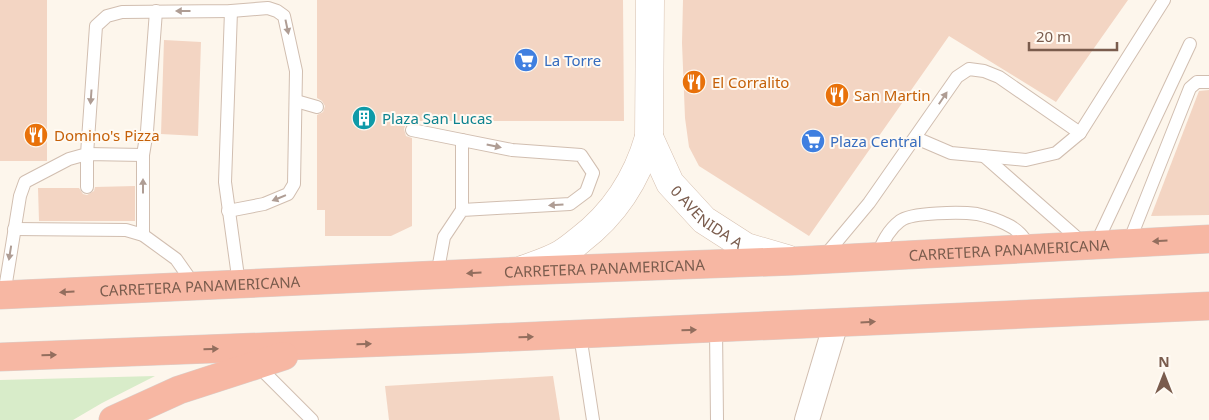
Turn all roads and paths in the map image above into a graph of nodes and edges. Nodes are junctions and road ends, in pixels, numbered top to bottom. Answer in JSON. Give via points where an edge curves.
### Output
{"nodes":[{"id":1,"x":650,"y":0,"type":"edge"},
{"id":2,"x":1164,"y":0,"type":"edge"},
{"id":3,"x":156,"y":11,"type":"junction"},
{"id":4,"x":231,"y":11,"type":"junction"},
{"id":5,"x":1190,"y":44,"type":"dead end"},
{"id":6,"x":1209,"y":82,"type":"edge"},
{"id":7,"x":296,"y":101,"type":"junction"},
{"id":8,"x":317,"y":107,"type":"dead end"},
{"id":9,"x":412,"y":130,"type":"dead end"},
{"id":10,"x":1080,"y":133,"type":"junction"},
{"id":11,"x":649,"y":137,"type":"junction"},
{"id":12,"x":916,"y":138,"type":"junction"},
{"id":13,"x":462,"y":140,"type":"junction"},
{"id":14,"x":87,"y":154,"type":"junction"},
{"id":15,"x":142,"y":155,"type":"junction"},
{"id":16,"x":984,"y":156,"type":"junction"},
{"id":17,"x":87,"y":188,"type":"dead end"},
{"id":18,"x":462,"y":210,"type":"junction"},
{"id":19,"x":228,"y":211,"type":"junction"},
{"id":20,"x":14,"y":229,"type":"junction"},
{"id":21,"x":142,"y":235,"type":"junction"},
{"id":22,"x":1209,"y":238,"type":"edge"},
{"id":23,"x":1129,"y":242,"type":"junction"},
{"id":24,"x":1090,"y":245,"type":"junction"},
{"id":25,"x":1031,"y":248,"type":"junction"},
{"id":26,"x":877,"y":256,"type":"junction"},
{"id":27,"x":822,"y":259,"type":"junction"},
{"id":28,"x":794,"y":260,"type":"junction"},
{"id":29,"x":521,"y":271,"type":"junction"},
{"id":30,"x":437,"y":275,"type":"junction"},
{"id":31,"x":239,"y":284,"type":"junction"},
{"id":32,"x":195,"y":286,"type":"junction"},
{"id":33,"x":2,"y":295,"type":"edge"},
{"id":34,"x":1209,"y":306,"type":"edge"},
{"id":35,"x":827,"y":324,"type":"junction"},
{"id":36,"x":716,"y":329,"type":"junction"},
{"id":37,"x":580,"y":334,"type":"junction"},
{"id":38,"x":315,"y":346,"type":"junction"},
{"id":39,"x":0,"y":357,"type":"edge"},
{"id":40,"x":257,"y":365,"type":"junction"},
{"id":41,"x":113,"y":420,"type":"edge"},
{"id":42,"x":312,"y":420,"type":"edge"},
{"id":43,"x":593,"y":420,"type":"edge"},
{"id":44,"x":717,"y":420,"type":"edge"},
{"id":45,"x":794,"y":420,"type":"edge"},
{"id":46,"x":807,"y":420,"type":"edge"}],
"edges":[{"from":1,"to":11,"type":"street","name":"0 AVENIDA A"},
{"from":2,"to":10,"type":"lane"},
{"from":4,"to":3,"type":"lane","one_way":true},
{"from":3,"to":14,"type":"lane","one_way":true,"via":[[122,12],[107,16],[96,26]]},
{"from":3,"to":15,"type":"lane","via":[[147,131]]},
{"from":4,"to":7,"type":"lane","one_way":true,"via":[[268,8],[284,16],[296,71]]},
{"from":4,"to":19,"type":"lane","via":[[225,182]]},
{"from":5,"to":24,"type":"lane"},
{"from":6,"to":23,"type":"lane","via":[[1196,82],[1190,88]]},
{"from":7,"to":8,"type":"lane"},
{"from":7,"to":19,"type":"lane","one_way":true,"via":[[294,184],[288,194],[264,204]]},
{"from":9,"to":13,"type":"lane"},
{"from":12,"to":10,"type":"lane","one_way":true,"via":[[957,77],[969,69],[984,70],[999,77]]},
{"from":10,"to":16,"type":"lane","via":[[1056,153],[1026,160]]},
{"from":11,"to":28,"type":"street","name":"0 AVENIDA A","via":[[670,183],[704,220],[746,247]]},
{"from":11,"to":29,"type":"street","name":"0 AVENIDA A","via":[[625,193],[612,211],[561,254]]},
{"from":12,"to":16,"type":"lane","via":[[951,153]]},
{"from":12,"to":27,"type":"lane"},
{"from":13,"to":18,"type":"lane"},
{"from":13,"to":18,"type":"lane","one_way":true,"via":[[512,150],[581,155],[593,173],[586,192],[570,204]]},
{"from":14,"to":15,"type":"lane"},
{"from":14,"to":17,"type":"lane"},
{"from":14,"to":20,"type":"lane","via":[[68,159],[25,182]]},
{"from":21,"to":15,"type":"lane","one_way":true},
{"from":16,"to":24,"type":"lane"},
{"from":18,"to":30,"type":"lane","via":[[444,237]]},
{"from":19,"to":31,"type":"lane"},
{"from":20,"to":21,"type":"lane","via":[[85,226]]},
{"from":20,"to":33,"type":"lane","one_way":true},
{"from":21,"to":32,"type":"lane","via":[[176,259]]},
{"from":22,"to":23,"type":"highway","name":"CARRETERA PANAMERICANA","one_way":true},
{"from":23,"to":24,"type":"highway","name":"CARRETERA PANAMERICANA"},
{"from":24,"to":25,"type":"highway","name":"CARRETERA PANAMERICANA"},
{"from":25,"to":26,"type":"highway","name":"CARRETERA PANAMERICANA"},
{"from":25,"to":26,"type":"lane","via":[[1019,231],[976,214],[920,214],[901,220],[884,240]]},
{"from":26,"to":27,"type":"highway","name":"CARRETERA PANAMERICANA"},
{"from":27,"to":28,"type":"highway","name":"CARRETERA PANAMERICANA"},
{"from":28,"to":29,"type":"highway","name":"CARRETERA PANAMERICANA"},
{"from":29,"to":30,"type":"highway","name":"CARRETERA PANAMERICANA","one_way":true},
{"from":30,"to":31,"type":"highway","name":"CARRETERA PANAMERICANA"},
{"from":31,"to":32,"type":"highway","name":"CARRETERA PANAMERICANA"},
{"from":32,"to":33,"type":"highway","name":"CARRETERA PANAMERICANA","one_way":true},
{"from":35,"to":34,"type":"highway","one_way":true},
{"from":35,"to":36,"type":"highway"},
{"from":35,"to":45,"type":"street"},
{"from":35,"to":46,"type":"street"},
{"from":37,"to":36,"type":"highway","one_way":true},
{"from":36,"to":44,"type":"lane"},
{"from":38,"to":37,"type":"highway","one_way":true},
{"from":37,"to":43,"type":"lane"},
{"from":39,"to":38,"type":"highway","one_way":true},
{"from":38,"to":40,"type":"highway"},
{"from":40,"to":41,"type":"highway","via":[[179,390]]},
{"from":40,"to":42,"type":"lane"}]}
